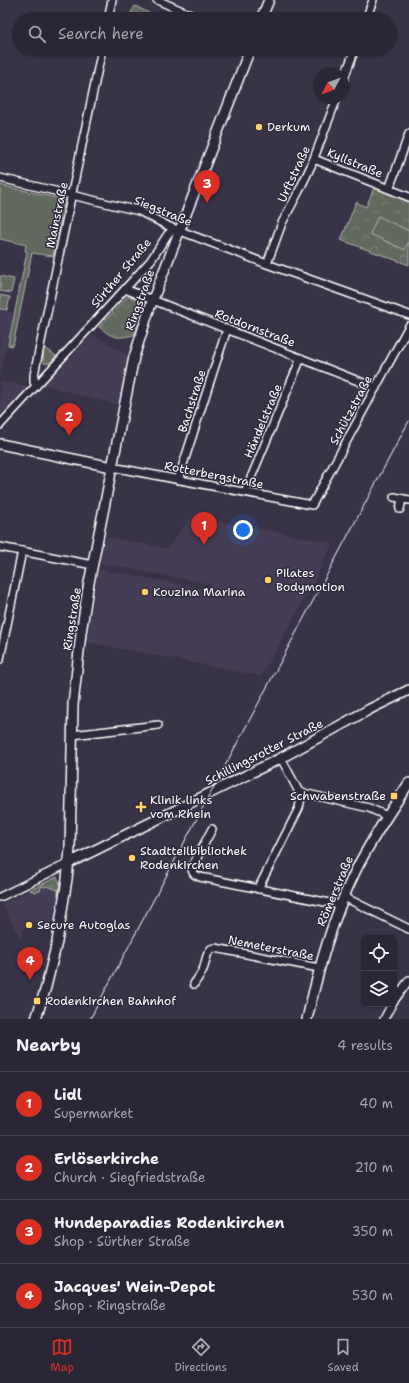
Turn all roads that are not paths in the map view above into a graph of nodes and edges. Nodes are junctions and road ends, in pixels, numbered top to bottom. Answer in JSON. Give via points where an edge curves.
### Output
{"nodes":[{"id":1,"x":112,"y":0,"type":"edge"},
{"id":2,"x":157,"y":0,"type":"edge"},
{"id":3,"x":269,"y":0,"type":"edge"},
{"id":4,"x":373,"y":0,"type":"edge"},
{"id":5,"x":109,"y":12,"type":"edge"},
{"id":6,"x":185,"y":12,"type":"edge"},
{"id":7,"x":264,"y":12,"type":"edge"},
{"id":8,"x":369,"y":12,"type":"edge"},
{"id":9,"x":101,"y":56,"type":"edge"},
{"id":10,"x":247,"y":56,"type":"edge"},
{"id":11,"x":352,"y":56,"type":"edge"},
{"id":12,"x":348,"y":68,"type":"edge"},
{"id":13,"x":335,"y":104,"type":"edge"},
{"id":14,"x":409,"y":134,"type":"edge"},
{"id":15,"x":314,"y":159,"type":"junction"},
{"id":16,"x":0,"y":178,"type":"edge"},
{"id":17,"x":389,"y":188,"type":"junction"},
{"id":18,"x":72,"y":196,"type":"junction"},
{"id":19,"x":409,"y":197,"type":"edge"},
{"id":20,"x":179,"y":230,"type":"junction"},
{"id":21,"x":267,"y":264,"type":"junction"},
{"id":22,"x":125,"y":289,"type":"junction"},
{"id":23,"x":152,"y":300,"type":"junction"},
{"id":24,"x":409,"y":315,"type":"edge"},
{"id":25,"x":409,"y":326,"type":"edge"},
{"id":26,"x":227,"y":329,"type":"junction"},
{"id":27,"x":301,"y":358,"type":"junction"},
{"id":28,"x":36,"y":386,"type":"junction"},
{"id":29,"x":376,"y":388,"type":"junction"},
{"id":30,"x":0,"y":425,"type":"edge"},
{"id":31,"x":0,"y":444,"type":"edge"},
{"id":32,"x":112,"y":467,"type":"junction"},
{"id":33,"x":178,"y":480,"type":"junction"},
{"id":34,"x":244,"y":492,"type":"junction"},
{"id":35,"x":394,"y":497,"type":"dead end"},
{"id":36,"x":406,"y":500,"type":"edge"},
{"id":37,"x":312,"y":504,"type":"joint"},
{"id":38,"x":400,"y":508,"type":"dead end"},
{"id":39,"x":0,"y":547,"type":"edge"},
{"id":40,"x":22,"y":551,"type":"junction"},
{"id":41,"x":93,"y":565,"type":"junction"},
{"id":42,"x":0,"y":659,"type":"edge"},
{"id":43,"x":409,"y":690,"type":"edge"},
{"id":44,"x":158,"y":725,"type":"dead end"},
{"id":45,"x":72,"y":735,"type":"junction"},
{"id":46,"x":281,"y":758,"type":"junction"},
{"id":47,"x":409,"y":783,"type":"edge"},
{"id":48,"x":302,"y":793,"type":"junction"},
{"id":49,"x":387,"y":816,"type":"junction"},
{"id":50,"x":212,"y":829,"type":"dead end"},
{"id":51,"x":69,"y":864,"type":"junction"},
{"id":52,"x":258,"y":889,"type":"junction"},
{"id":53,"x":0,"y":897,"type":"edge"},
{"id":54,"x":342,"y":901,"type":"junction"},
{"id":55,"x":409,"y":928,"type":"edge"},
{"id":56,"x":319,"y":968,"type":"junction"},
{"id":57,"x":409,"y":980,"type":"edge"},
{"id":58,"x":194,"y":984,"type":"dead end"},
{"id":59,"x":397,"y":997,"type":"edge"},
{"id":60,"x":390,"y":1007,"type":"edge"},
{"id":61,"x":36,"y":1019,"type":"edge"},
{"id":62,"x":308,"y":1019,"type":"edge"},
{"id":63,"x":384,"y":1019,"type":"edge"}],
"edges":[{"from":1,"to":5,"type":"street"},
{"from":2,"to":6,"type":"street"},
{"from":3,"to":7,"type":"street"},
{"from":4,"to":8,"type":"street"},
{"from":9,"to":18,"type":"street","name":"Mainstraße"},
{"from":10,"to":20,"type":"street"},
{"from":11,"to":12,"type":"street"},
{"from":13,"to":15,"type":"street","name":"Urftstraße"},
{"from":14,"to":17,"type":"street"},
{"from":15,"to":17,"type":"street","name":"Kyllstraße"},
{"from":15,"to":21,"type":"street","name":"Urftstraße","via":[[280,226]]},
{"from":16,"to":18,"type":"street","name":"Siegstraße"},
{"from":17,"to":19,"type":"street","name":"Kyllstraße"},
{"from":18,"to":20,"type":"street","name":"Siegstraße","via":[[139,211]]},
{"from":18,"to":28,"type":"street","name":"Mainstraße","via":[[34,375]]},
{"from":20,"to":21,"type":"street","name":"Siegstraße"},
{"from":20,"to":22,"type":"street","name":"Sürther Straße","via":[[172,230],[168,234],[151,260]]},
{"from":20,"to":23,"type":"street","name":"Ringstraße"},
{"from":21,"to":24,"type":"street","name":"Siegstraße"},
{"from":22,"to":23,"type":"street","name":"Rotdornstraße"},
{"from":22,"to":28,"type":"street","name":"Sürther Straße"},
{"from":23,"to":26,"type":"street","name":"Rotdornstraße"},
{"from":23,"to":32,"type":"street","name":"Ringstraße","via":[[134,357]]},
{"from":25,"to":29,"type":"street","name":"Schützstraße"},
{"from":26,"to":27,"type":"street","name":"Rotdornstraße"},
{"from":26,"to":33,"type":"street","name":"Bachstraße"},
{"from":27,"to":29,"type":"street","name":"Rotdornstraße"},
{"from":27,"to":34,"type":"street","name":"Händelstraße"},
{"from":28,"to":30,"type":"street","name":"Sürther Straße"},
{"from":29,"to":37,"type":"street","name":"Schützstraße"},
{"from":31,"to":32,"type":"street"},
{"from":32,"to":33,"type":"street","name":"Rotterbergstraße"},
{"from":32,"to":41,"type":"street","name":"Ringstraße"},
{"from":33,"to":34,"type":"street","name":"Rotterbergstraße"},
{"from":34,"to":37,"type":"street","name":"Rotterbergstraße"},
{"from":35,"to":36,"type":"street"},
{"from":36,"to":38,"type":"street"},
{"from":39,"to":40,"type":"street"},
{"from":40,"to":41,"type":"street"},
{"from":40,"to":42,"type":"street"},
{"from":41,"to":45,"type":"street","name":"Ringstraße","via":[[79,645]]},
{"from":43,"to":46,"type":"street","name":"Schillingsrotter Straße"},
{"from":44,"to":45,"type":"street"},
{"from":45,"to":51,"type":"street","name":"Ringstraße"},
{"from":46,"to":48,"type":"street","via":[[299,792]]},
{"from":46,"to":51,"type":"street","name":"Schillingsrotter Straße"},
{"from":47,"to":49,"type":"street","name":"Römerstraße"},
{"from":48,"to":49,"type":"street","via":[[368,808]]},
{"from":48,"to":52,"type":"street","via":[[299,808]]},
{"from":49,"to":54,"type":"street","name":"Römerstraße","via":[[355,871]]},
{"from":50,"to":52,"type":"street","via":[[192,867],[195,875]]},
{"from":51,"to":53,"type":"street","name":"Schillingsrotter Straße"},
{"from":51,"to":61,"type":"street","name":"Ringstraße","via":[[57,942]]},
{"from":52,"to":54,"type":"street"},
{"from":54,"to":55,"type":"street"},
{"from":54,"to":56,"type":"street","name":"Römerstraße"},
{"from":56,"to":58,"type":"street","name":"Nemeterstraße","via":[[215,948],[206,956]]},
{"from":56,"to":62,"type":"street","name":"Römerstraße"},
{"from":57,"to":59,"type":"street"},
{"from":60,"to":63,"type":"street"}]}
